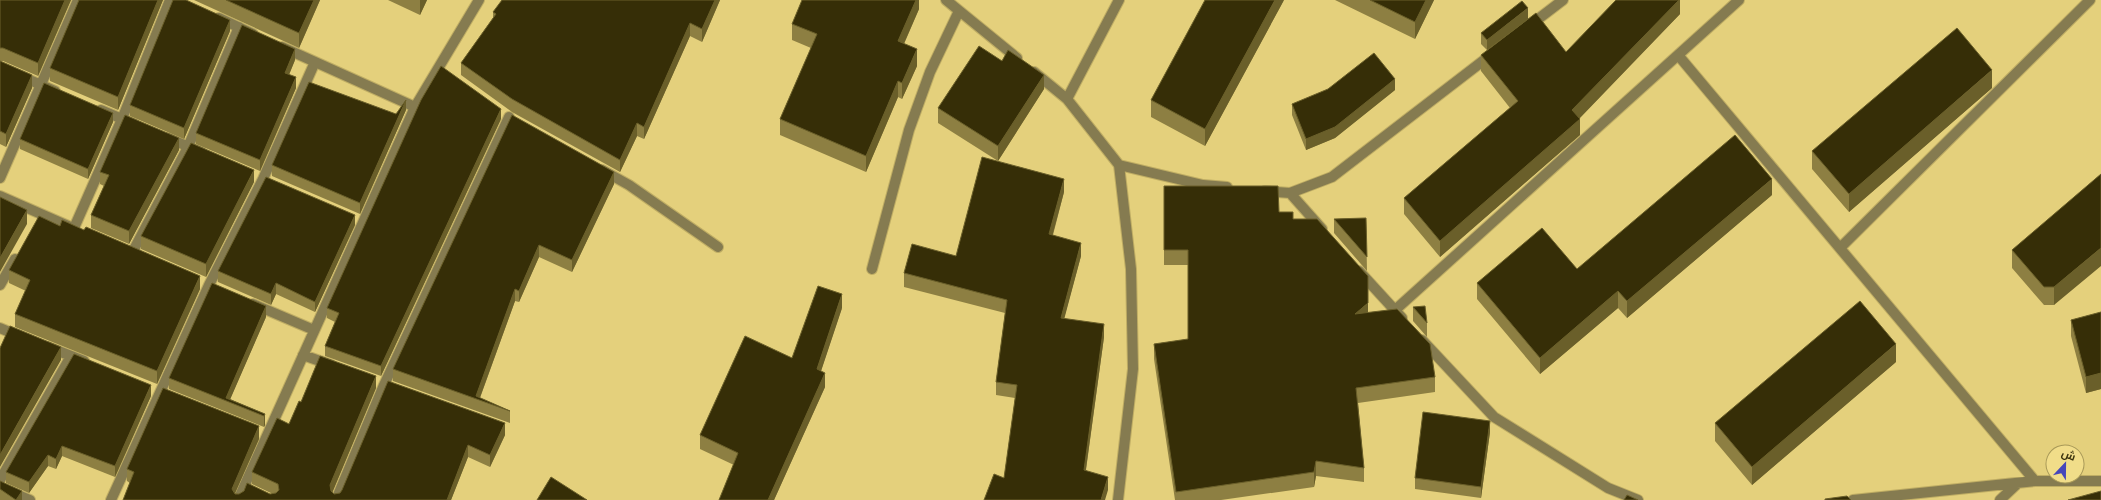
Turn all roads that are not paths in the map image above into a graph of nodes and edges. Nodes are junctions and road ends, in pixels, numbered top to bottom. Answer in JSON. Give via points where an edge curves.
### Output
{"nodes":[{"id":1,"x":78,"y":0,"type":"edge"},
{"id":2,"x":170,"y":0,"type":"edge"},
{"id":3,"x":479,"y":0,"type":"edge"},
{"id":4,"x":946,"y":0,"type":"edge"},
{"id":5,"x":1120,"y":0,"type":"edge"},
{"id":6,"x":1563,"y":0,"type":"edge"},
{"id":7,"x":1739,"y":0,"type":"edge"},
{"id":8,"x":2090,"y":0,"type":"edge"},
{"id":9,"x":959,"y":11,"type":"junction"},
{"id":10,"x":212,"y":15,"type":"edge"},
{"id":11,"x":239,"y":27,"type":"junction"},
{"id":12,"x":1519,"y":34,"type":"edge"},
{"id":13,"x":260,"y":36,"type":"edge"},
{"id":14,"x":274,"y":43,"type":"edge"},
{"id":15,"x":1500,"y":48,"type":"edge"},
{"id":16,"x":1678,"y":55,"type":"junction"},
{"id":17,"x":315,"y":62,"type":"junction"},
{"id":18,"x":0,"y":67,"type":"edge"},
{"id":19,"x":40,"y":84,"type":"junction"},
{"id":20,"x":68,"y":96,"type":"edge"},
{"id":21,"x":1067,"y":99,"type":"junction"},
{"id":22,"x":88,"y":105,"type":"edge"},
{"id":23,"x":415,"y":107,"type":"junction"},
{"id":24,"x":509,"y":116,"type":"edge"},
{"id":25,"x":122,"y":119,"type":"junction"},
{"id":26,"x":144,"y":128,"type":"edge"},
{"id":27,"x":159,"y":135,"type":"edge"},
{"id":28,"x":188,"y":147,"type":"junction"},
{"id":29,"x":208,"y":156,"type":"edge"},
{"id":30,"x":1120,"y":165,"type":"junction"},
{"id":31,"x":596,"y":166,"type":"edge"},
{"id":32,"x":0,"y":178,"type":"edge"},
{"id":33,"x":1235,"y":188,"type":"edge"},
{"id":34,"x":1258,"y":190,"type":"edge"},
{"id":35,"x":1290,"y":193,"type":"junction"},
{"id":36,"x":0,"y":196,"type":"edge"},
{"id":37,"x":1327,"y":234,"type":"edge"},
{"id":38,"x":718,"y":247,"type":"dead end"},
{"id":39,"x":1840,"y":248,"type":"junction"},
{"id":40,"x":18,"y":253,"type":"edge"},
{"id":41,"x":132,"y":253,"type":"edge"},
{"id":42,"x":1353,"y":264,"type":"edge"},
{"id":43,"x":872,"y":269,"type":"dead end"},
{"id":44,"x":0,"y":285,"type":"edge"},
{"id":45,"x":244,"y":300,"type":"edge"},
{"id":46,"x":1394,"y":310,"type":"junction"},
{"id":47,"x":0,"y":328,"type":"edge"},
{"id":48,"x":314,"y":330,"type":"junction"},
{"id":49,"x":303,"y":355,"type":"junction"},
{"id":50,"x":71,"y":356,"type":"junction"},
{"id":51,"x":94,"y":365,"type":"edge"},
{"id":52,"x":340,"y":368,"type":"edge"},
{"id":53,"x":0,"y":480,"type":"edge"},
{"id":54,"x":2035,"y":481,"type":"junction"},
{"id":55,"x":2101,"y":481,"type":"edge"},
{"id":56,"x":2018,"y":483,"type":"junction"},
{"id":57,"x":0,"y":487,"type":"edge"},
{"id":58,"x":244,"y":487,"type":"junction"},
{"id":59,"x":256,"y":492,"type":"edge"},
{"id":60,"x":30,"y":500,"type":"edge"},
{"id":61,"x":111,"y":500,"type":"edge"},
{"id":62,"x":238,"y":500,"type":"edge"},
{"id":63,"x":336,"y":500,"type":"edge"},
{"id":64,"x":1118,"y":500,"type":"edge"},
{"id":65,"x":1638,"y":500,"type":"edge"},
{"id":66,"x":1853,"y":500,"type":"edge"},
{"id":67,"x":2000,"y":500,"type":"edge"}],
"edges":[{"from":1,"to":19,"type":"street"},
{"from":2,"to":25,"type":"street"},
{"from":3,"to":23,"type":"street","via":[[442,69]]},
{"from":4,"to":9,"type":"street"},
{"from":5,"to":21,"type":"street"},
{"from":6,"to":12,"type":"street"},
{"from":7,"to":16,"type":"street"},
{"from":8,"to":39,"type":"street"},
{"from":9,"to":21,"type":"street"},
{"from":9,"to":43,"type":"street","via":[[930,72],[908,130]]},
{"from":10,"to":11,"type":"street"},
{"from":11,"to":13,"type":"street"},
{"from":11,"to":28,"type":"street"},
{"from":14,"to":17,"type":"street"},
{"from":15,"to":35,"type":"street","via":[[1332,177]]},
{"from":16,"to":39,"type":"street"},
{"from":16,"to":46,"type":"street"},
{"from":17,"to":23,"type":"street"},
{"from":17,"to":61,"type":"street","via":[[263,179],[209,285]]},
{"from":18,"to":19,"type":"street"},
{"from":19,"to":20,"type":"street"},
{"from":19,"to":32,"type":"street"},
{"from":21,"to":30,"type":"street"},
{"from":22,"to":25,"type":"street"},
{"from":23,"to":48,"type":"street","via":[[360,220]]},
{"from":24,"to":63,"type":"street","via":[[384,385]]},
{"from":25,"to":26,"type":"street"},
{"from":25,"to":36,"type":"street","via":[[78,230],[39,217]]},
{"from":27,"to":28,"type":"street"},
{"from":28,"to":29,"type":"street"},
{"from":28,"to":41,"type":"street"},
{"from":30,"to":33,"type":"street","via":[[1203,185]]},
{"from":30,"to":64,"type":"street","via":[[1131,269],[1133,369]]},
{"from":31,"to":38,"type":"street","via":[[629,185]]},
{"from":34,"to":35,"type":"street"},
{"from":35,"to":37,"type":"street"},
{"from":39,"to":54,"type":"street"},
{"from":40,"to":44,"type":"street"},
{"from":42,"to":46,"type":"street"},
{"from":45,"to":48,"type":"street"},
{"from":46,"to":65,"type":"street","via":[[1494,417],[1608,488]]},
{"from":47,"to":50,"type":"street"},
{"from":48,"to":49,"type":"street"},
{"from":49,"to":52,"type":"street"},
{"from":49,"to":58,"type":"street","via":[[263,433]]},
{"from":50,"to":51,"type":"street"},
{"from":50,"to":53,"type":"street"},
{"from":54,"to":55,"type":"street"},
{"from":54,"to":56,"type":"street"},
{"from":56,"to":66,"type":"street"},
{"from":56,"to":67,"type":"street"},
{"from":57,"to":60,"type":"street"},
{"from":58,"to":59,"type":"street"},
{"from":58,"to":62,"type":"street"}]}
